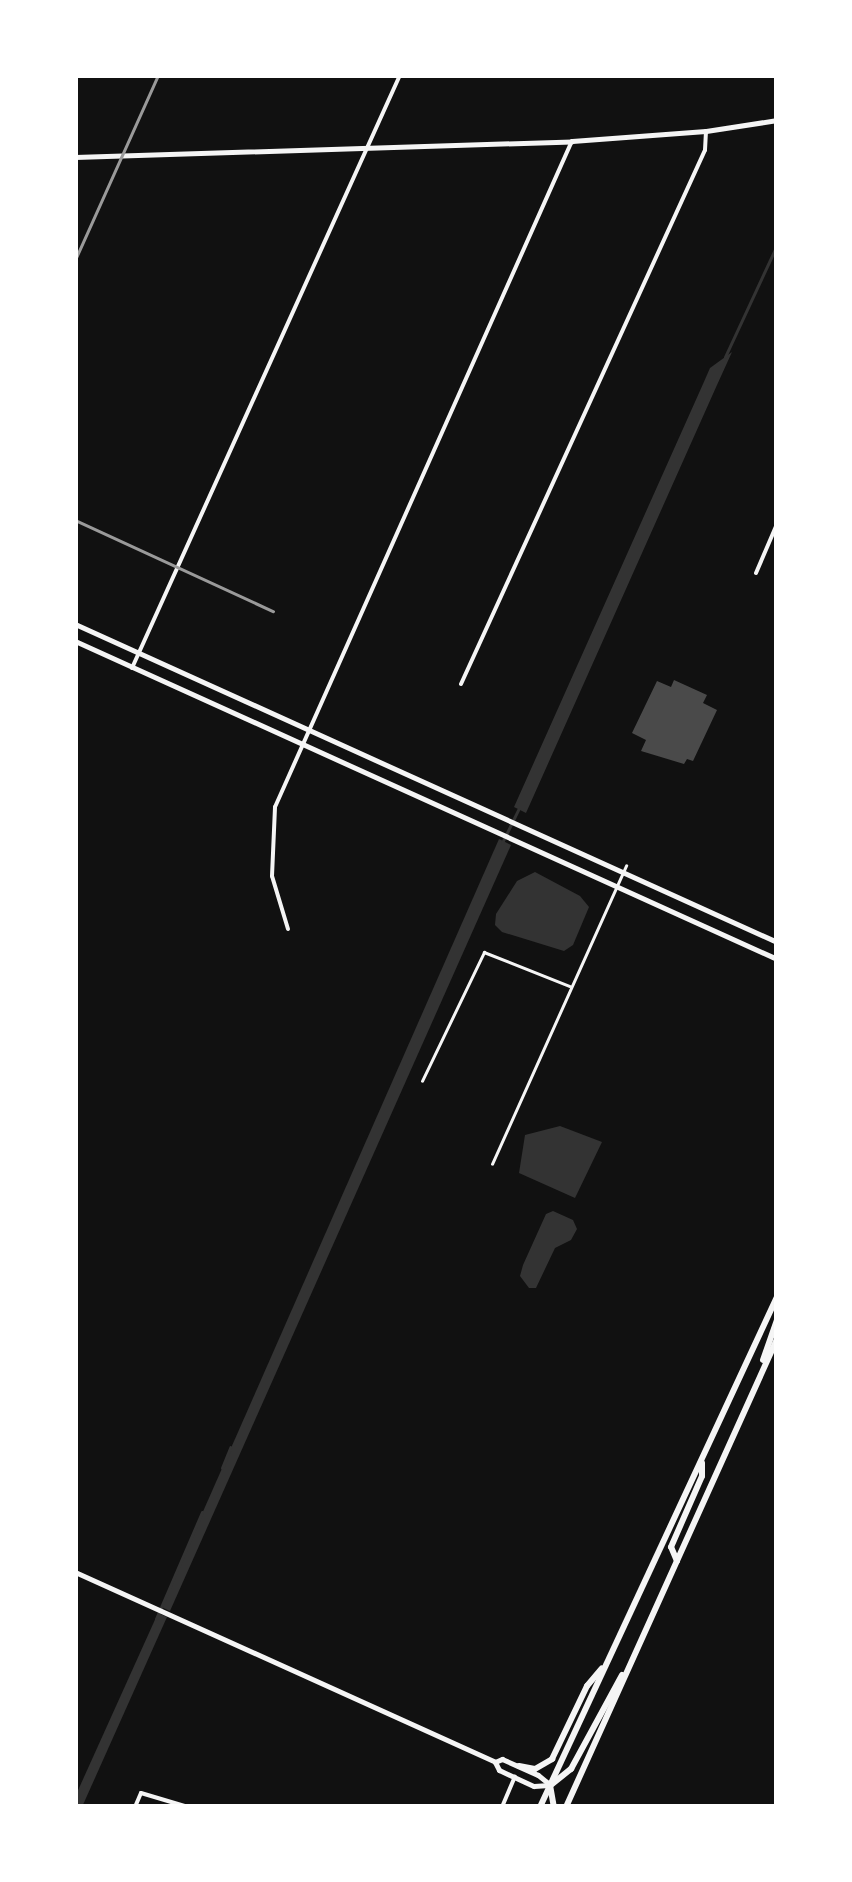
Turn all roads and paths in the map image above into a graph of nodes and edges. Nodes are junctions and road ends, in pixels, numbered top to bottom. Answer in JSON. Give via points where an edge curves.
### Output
{"nodes":[{"id":1,"x":400,"y":75,"type":"edge"},
{"id":2,"x":777,"y":120,"type":"edge"},
{"id":3,"x":706,"y":131,"type":"junction"},
{"id":4,"x":572,"y":141,"type":"junction"},
{"id":5,"x":367,"y":148,"type":"junction"},
{"id":6,"x":75,"y":157,"type":"edge"},
{"id":7,"x":777,"y":524,"type":"edge"},
{"id":8,"x":756,"y":573,"type":"dead end"},
{"id":9,"x":75,"y":624,"type":"edge"},
{"id":10,"x":75,"y":641,"type":"edge"},
{"id":11,"x":139,"y":654,"type":"junction"},
{"id":12,"x":132,"y":668,"type":"junction"},
{"id":13,"x":460,"y":684,"type":"dead end"},
{"id":14,"x":308,"y":730,"type":"junction"},
{"id":15,"x":300,"y":746,"type":"junction"},
{"id":16,"x":625,"y":868,"type":"junction"},
{"id":17,"x":617,"y":886,"type":"junction"},
{"id":18,"x":288,"y":930,"type":"dead end"},
{"id":19,"x":777,"y":942,"type":"edge"},
{"id":20,"x":777,"y":959,"type":"edge"},
{"id":21,"x":571,"y":986,"type":"junction"},
{"id":22,"x":422,"y":1081,"type":"dead end"},
{"id":23,"x":492,"y":1164,"type":"dead end"},
{"id":24,"x":777,"y":1297,"type":"edge"},
{"id":25,"x":777,"y":1320,"type":"edge"},
{"id":26,"x":777,"y":1339,"type":"edge"},
{"id":27,"x":762,"y":1371,"type":"junction"},
{"id":28,"x":702,"y":1462,"type":"junction"},
{"id":29,"x":677,"y":1561,"type":"junction"},
{"id":30,"x":75,"y":1572,"type":"edge"},
{"id":31,"x":654,"y":1613,"type":"junction"},
{"id":32,"x":609,"y":1659,"type":"junction"},
{"id":33,"x":495,"y":1762,"type":"junction"},
{"id":34,"x":519,"y":1766,"type":"junction"},
{"id":35,"x":515,"y":1777,"type":"junction"},
{"id":36,"x":550,"y":1785,"type":"junction"},
{"id":37,"x":135,"y":1807,"type":"edge"},
{"id":38,"x":188,"y":1807,"type":"edge"},
{"id":39,"x":502,"y":1807,"type":"edge"},
{"id":40,"x":540,"y":1807,"type":"edge"},
{"id":41,"x":554,"y":1807,"type":"edge"},
{"id":42,"x":566,"y":1807,"type":"edge"}],
"edges":[{"from":1,"to":5,"type":"street"},
{"from":2,"to":3,"type":"main road"},
{"from":3,"to":4,"type":"main road"},
{"from":3,"to":13,"type":"street","via":[[700,161]]},
{"from":4,"to":5,"type":"main road"},
{"from":4,"to":14,"type":"street"},
{"from":5,"to":6,"type":"main road"},
{"from":5,"to":11,"type":"street"},
{"from":7,"to":8,"type":"street"},
{"from":9,"to":11,"type":"main road"},
{"from":10,"to":12,"type":"main road"},
{"from":11,"to":12,"type":"street"},
{"from":11,"to":14,"type":"main road"},
{"from":12,"to":15,"type":"main road"},
{"from":14,"to":15,"type":"street"},
{"from":14,"to":16,"type":"main road"},
{"from":15,"to":17,"type":"main road"},
{"from":15,"to":18,"type":"street","via":[[274,807],[270,835],[272,876]]},
{"from":16,"to":17,"type":"lane"},
{"from":16,"to":19,"type":"main road"},
{"from":17,"to":20,"type":"main road"},
{"from":17,"to":21,"type":"lane"},
{"from":21,"to":22,"type":"lane","via":[[484,952]]},
{"from":21,"to":23,"type":"lane"},
{"from":24,"to":28,"type":"main road"},
{"from":25,"to":27,"type":"main road"},
{"from":26,"to":27,"type":"main road"},
{"from":27,"to":29,"type":"main road"},
{"from":28,"to":29,"type":"main road","via":[[671,1548]]},
{"from":28,"to":32,"type":"main road"},
{"from":29,"to":31,"type":"main road"},
{"from":30,"to":33,"type":"main road"},
{"from":31,"to":36,"type":"main road","via":[[571,1769]]},
{"from":31,"to":42,"type":"main road"},
{"from":32,"to":34,"type":"main road","via":[[586,1686],[552,1760],[535,1769]]},
{"from":32,"to":36,"type":"main road"},
{"from":33,"to":34,"type":"main road"},
{"from":33,"to":35,"type":"main road"},
{"from":34,"to":36,"type":"main road"},
{"from":35,"to":36,"type":"main road"},
{"from":35,"to":39,"type":"street"},
{"from":36,"to":40,"type":"main road"},
{"from":36,"to":41,"type":"main road"},
{"from":37,"to":38,"type":"street","via":[[141,1793]]}]}
